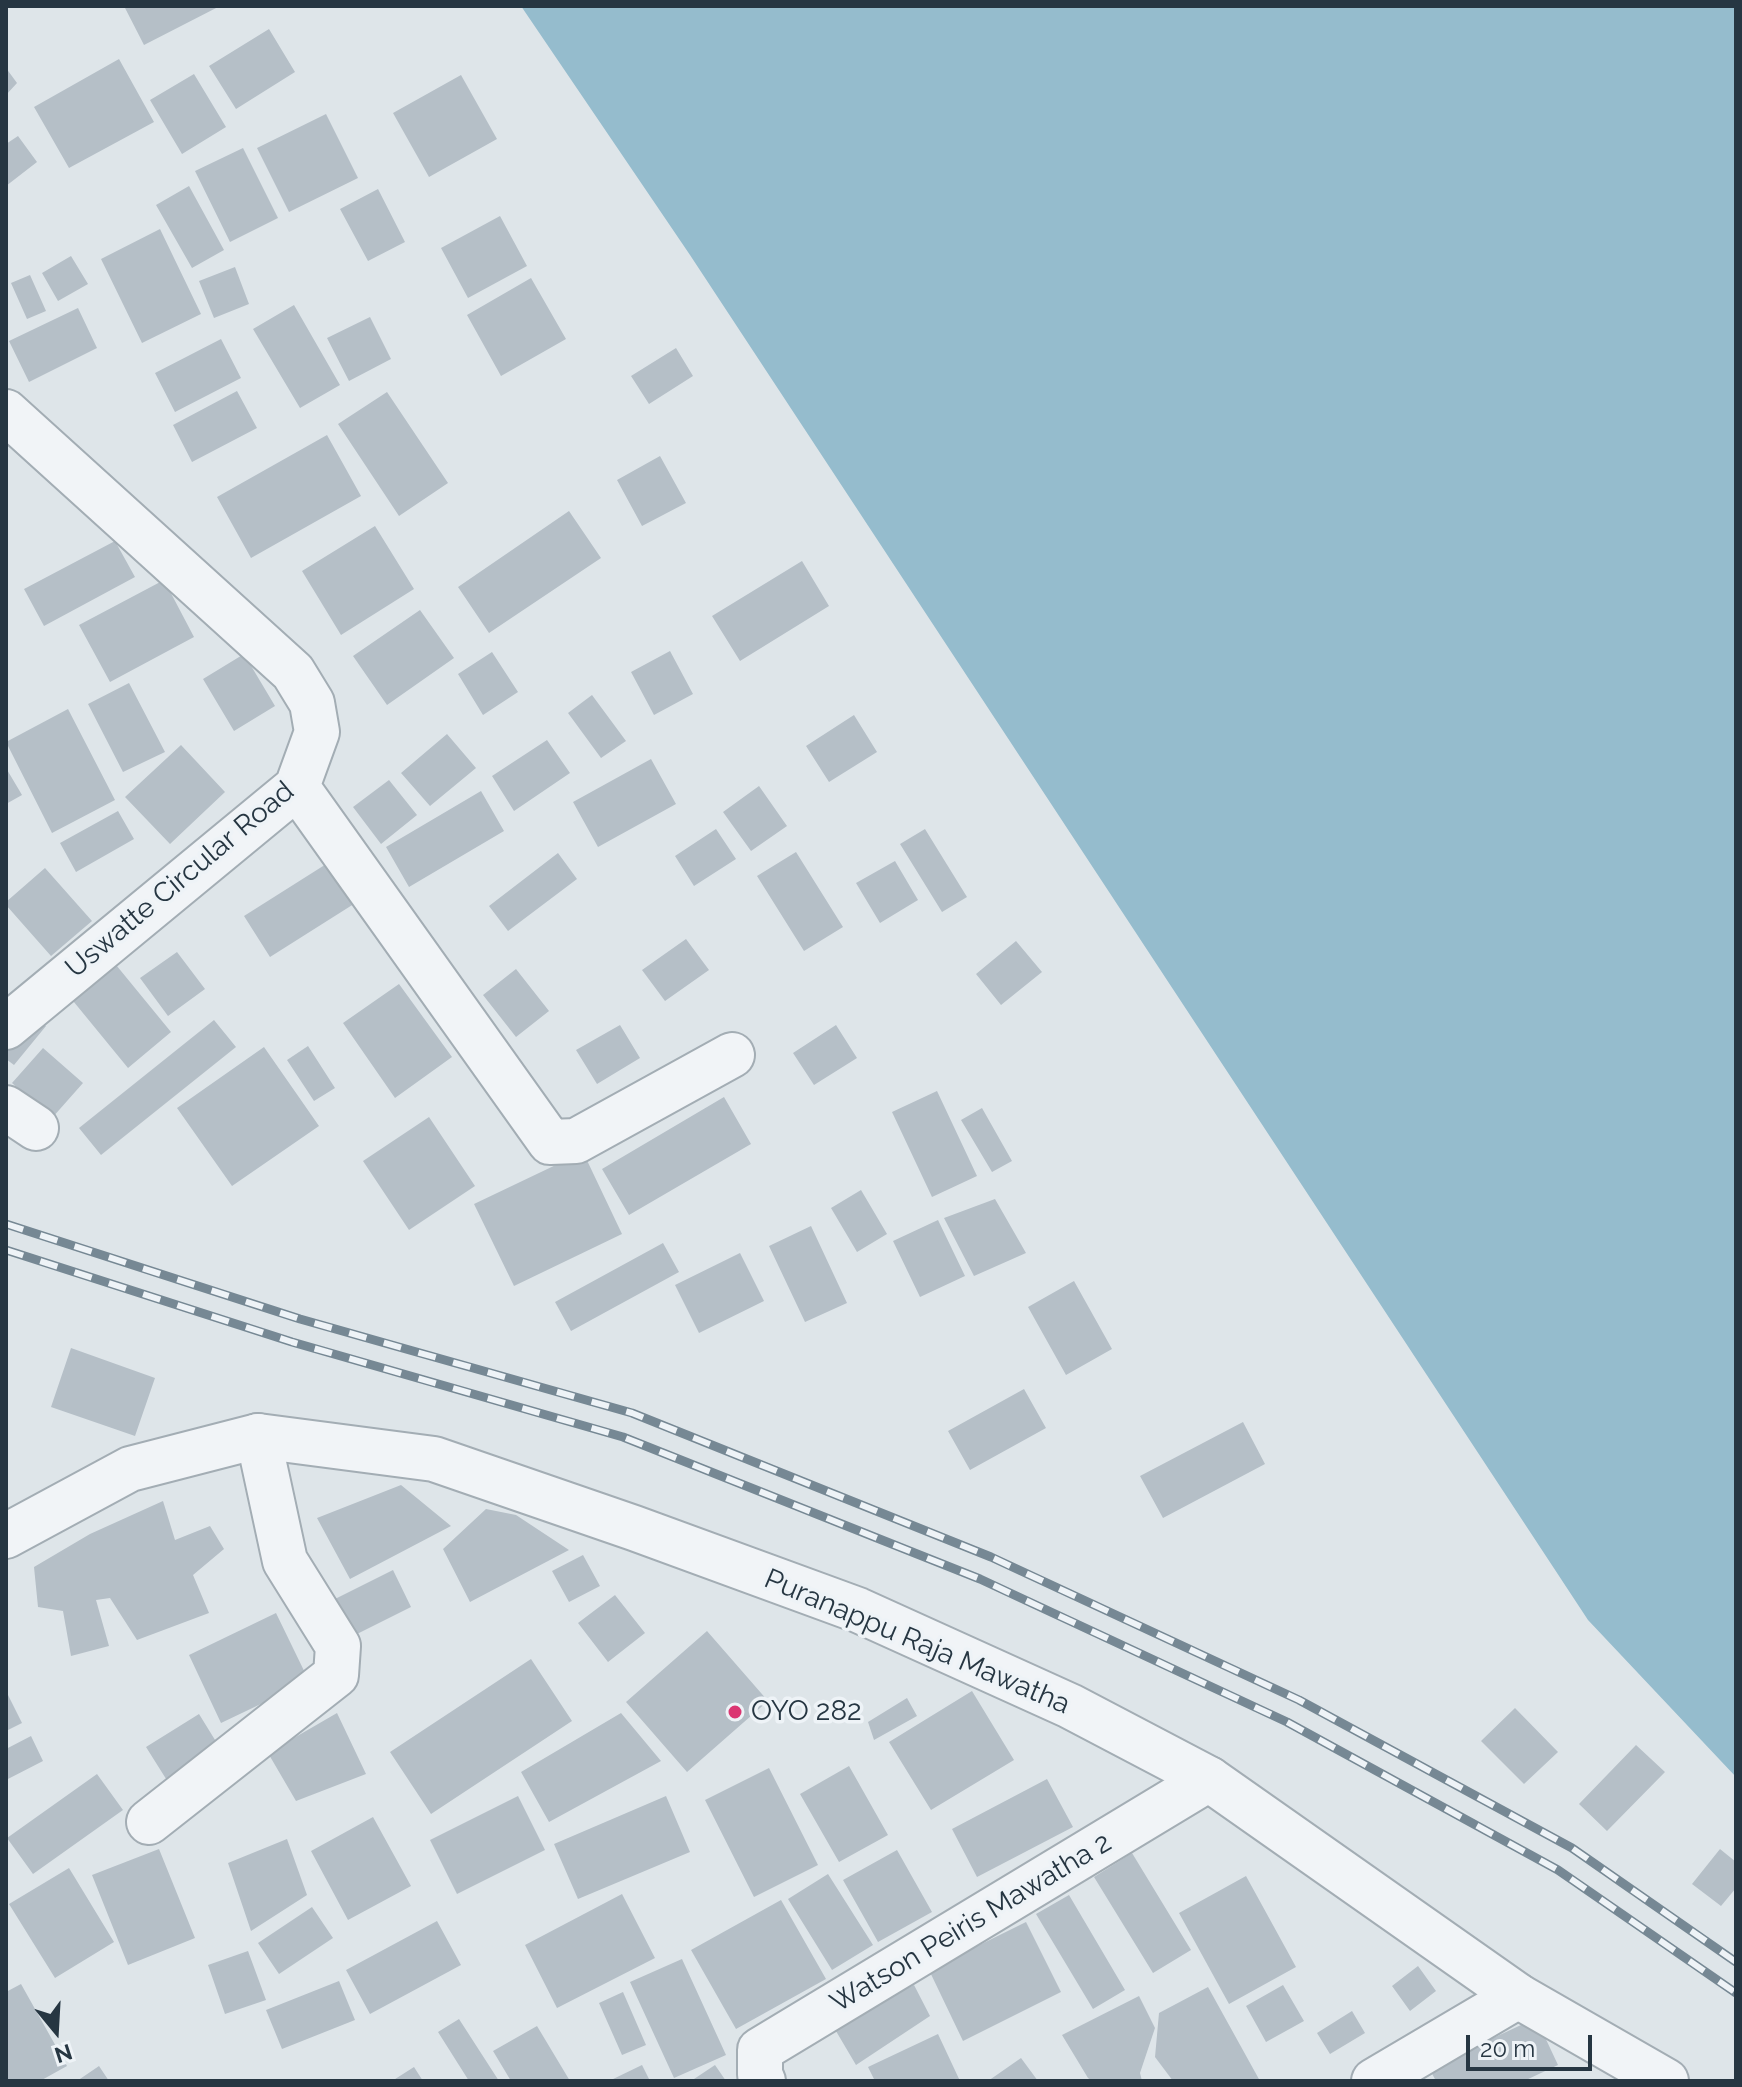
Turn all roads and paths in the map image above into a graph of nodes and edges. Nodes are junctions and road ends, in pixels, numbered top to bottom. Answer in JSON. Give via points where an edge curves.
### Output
{"nodes":[{"id":1,"x":9,"y":419,"type":"edge"},
{"id":2,"x":297,"y":787,"type":"junction"},
{"id":3,"x":6,"y":1027,"type":"edge"},
{"id":4,"x":732,"y":1055,"type":"dead end"},
{"id":5,"x":258,"y":1436,"type":"junction"},
{"id":6,"x":6,"y":1536,"type":"edge"},
{"id":7,"x":1209,"y":1779,"type":"junction"},
{"id":8,"x":149,"y":1822,"type":"dead end"},
{"id":9,"x":1518,"y":1996,"type":"junction"},
{"id":10,"x":763,"y":2081,"type":"edge"},
{"id":11,"x":1374,"y":2081,"type":"edge"},
{"id":12,"x":1666,"y":2081,"type":"edge"}],
"edges":[{"from":1,"to":2,"type":"street","name":"Uswatte Circular Road","via":[[293,672],[312,703],[317,732]]},
{"from":2,"to":3,"type":"street","name":"Uswatte Circular Road"},
{"from":2,"to":4,"type":"street","via":[[550,1142],[576,1141]]},
{"from":5,"to":6,"type":"street","name":"Puranappu Raja Mawatha","via":[[130,1469]]},
{"from":5,"to":7,"type":"street","name":"Puranappu Raja Mawatha","via":[[434,1459],[634,1528],[858,1610],[1070,1706]]},
{"from":5,"to":8,"type":"street","via":[[285,1561],[338,1646],[336,1675]]},
{"from":7,"to":9,"type":"street","name":"Puranappu Raja Mawatha"},
{"from":7,"to":10,"type":"street","name":"Watson Peiris Mawatha 2","via":[[760,2050]]},
{"from":9,"to":11,"type":"street"},
{"from":9,"to":12,"type":"street","name":"Puranappu Raja Mawatha"}]}
